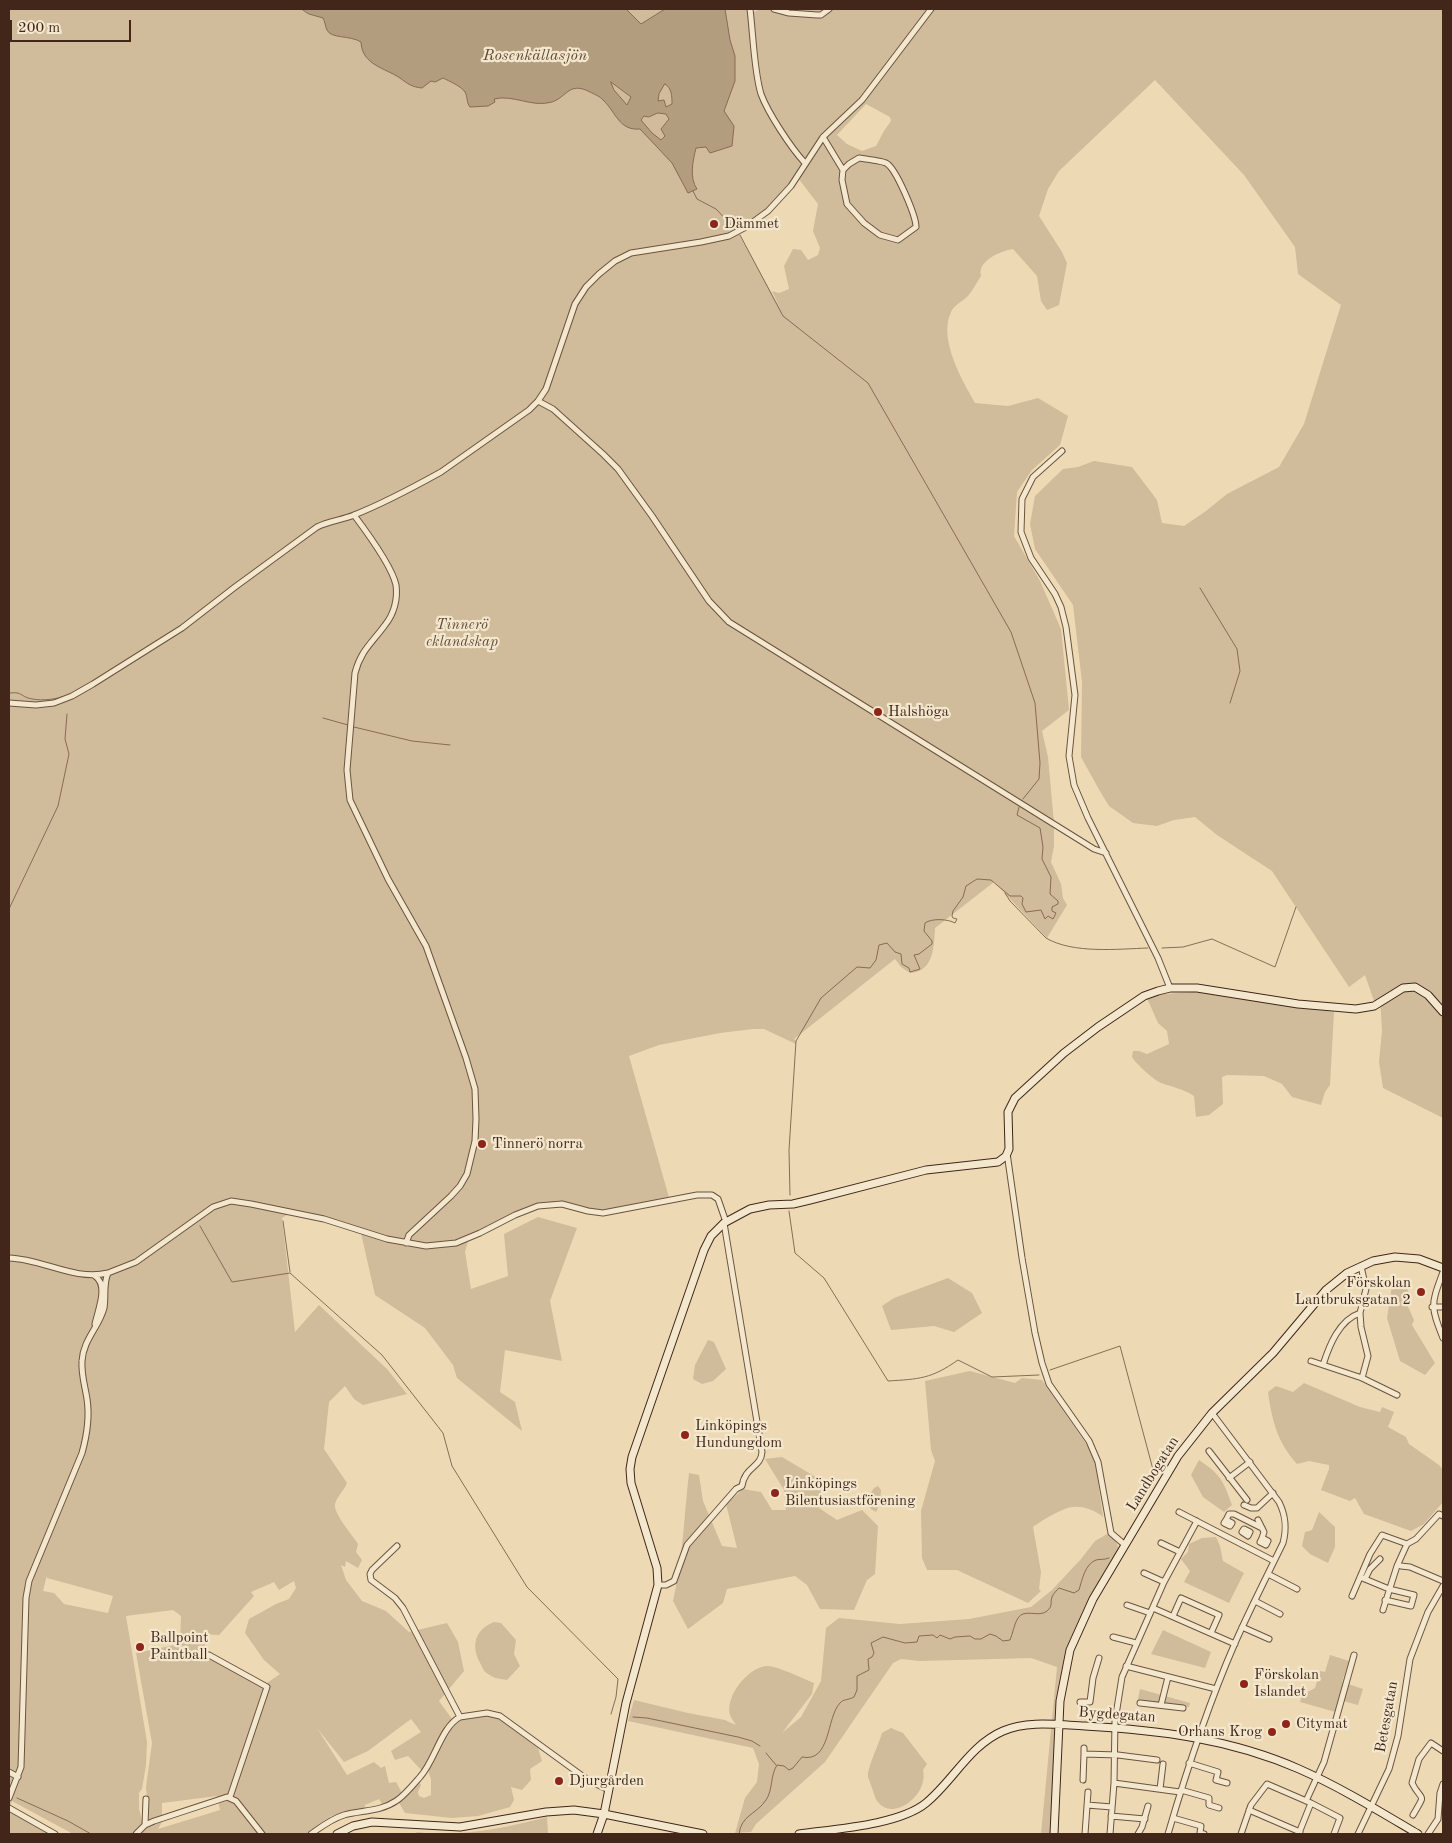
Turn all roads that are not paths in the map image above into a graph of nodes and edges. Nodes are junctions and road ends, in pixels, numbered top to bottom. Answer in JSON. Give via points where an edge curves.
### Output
{"nodes":[{"id":1,"x":751,"y":9,"type":"edge"},
{"id":2,"x":774,"y":9,"type":"edge"},
{"id":3,"x":829,"y":9,"type":"edge"},
{"id":4,"x":931,"y":9,"type":"edge"},
{"id":5,"x":823,"y":137,"type":"junction"},
{"id":6,"x":805,"y":162,"type":"junction"},
{"id":7,"x":843,"y":170,"type":"junction"},
{"id":8,"x":538,"y":401,"type":"junction"},
{"id":9,"x":1062,"y":450,"type":"dead end"},
{"id":10,"x":354,"y":515,"type":"junction"},
{"id":11,"x":9,"y":703,"type":"edge"},
{"id":12,"x":1106,"y":854,"type":"junction"},
{"id":13,"x":1170,"y":988,"type":"junction"},
{"id":14,"x":1443,"y":1012,"type":"edge"},
{"id":15,"x":1007,"y":1152,"type":"junction"},
{"id":16,"x":725,"y":1222,"type":"junction"},
{"id":17,"x":406,"y":1243,"type":"junction"},
{"id":18,"x":9,"y":1258,"type":"edge"},
{"id":19,"x":1361,"y":1266,"type":"junction"},
{"id":20,"x":1443,"y":1268,"type":"edge"},
{"id":21,"x":1443,"y":1272,"type":"edge"},
{"id":22,"x":108,"y":1273,"type":"junction"},
{"id":23,"x":95,"y":1275,"type":"junction"},
{"id":24,"x":1432,"y":1307,"type":"junction"},
{"id":25,"x":1443,"y":1307,"type":"edge"},
{"id":26,"x":1360,"y":1313,"type":"junction"},
{"id":27,"x":94,"y":1327,"type":"junction"},
{"id":28,"x":1443,"y":1338,"type":"edge"},
{"id":29,"x":1311,"y":1361,"type":"dead end"},
{"id":30,"x":1322,"y":1365,"type":"junction"},
{"id":31,"x":1362,"y":1378,"type":"junction"},
{"id":32,"x":1397,"y":1395,"type":"dead end"},
{"id":33,"x":1212,"y":1413,"type":"junction"},
{"id":34,"x":1209,"y":1451,"type":"dead end"},
{"id":35,"x":1250,"y":1462,"type":"junction"},
{"id":36,"x":1229,"y":1478,"type":"junction"},
{"id":37,"x":1273,"y":1493,"type":"junction"},
{"id":38,"x":1179,"y":1512,"type":"dead end"},
{"id":39,"x":1443,"y":1516,"type":"edge"},
{"id":40,"x":1226,"y":1520,"type":"dead end"},
{"id":41,"x":1258,"y":1520,"type":"dead end"},
{"id":42,"x":1197,"y":1521,"type":"junction"},
{"id":43,"x":1248,"y":1521,"type":"junction"},
{"id":44,"x":1262,"y":1528,"type":"junction"},
{"id":45,"x":1244,"y":1529,"type":"dead end"},
{"id":46,"x":1262,"y":1538,"type":"dead end"},
{"id":47,"x":1161,"y":1543,"type":"dead end"},
{"id":48,"x":1407,"y":1544,"type":"junction"},
{"id":49,"x":397,"y":1546,"type":"dead end"},
{"id":50,"x":1124,"y":1546,"type":"junction"},
{"id":51,"x":1180,"y":1552,"type":"junction"},
{"id":52,"x":1380,"y":1559,"type":"dead end"},
{"id":53,"x":1274,"y":1561,"type":"junction"},
{"id":54,"x":1401,"y":1566,"type":"dead end"},
{"id":55,"x":1144,"y":1574,"type":"dead end"},
{"id":56,"x":1268,"y":1574,"type":"junction"},
{"id":57,"x":1363,"y":1578,"type":"junction"},
{"id":58,"x":1443,"y":1581,"type":"edge"},
{"id":59,"x":1164,"y":1582,"type":"junction"},
{"id":60,"x":658,"y":1585,"type":"junction"},
{"id":61,"x":1443,"y":1586,"type":"edge"},
{"id":62,"x":1297,"y":1589,"type":"dead end"},
{"id":63,"x":1389,"y":1589,"type":"junction"},
{"id":64,"x":1352,"y":1596,"type":"dead end"},
{"id":65,"x":1385,"y":1600,"type":"junction"},
{"id":66,"x":1254,"y":1601,"type":"junction"},
{"id":67,"x":1127,"y":1605,"type":"dead end"},
{"id":68,"x":1152,"y":1610,"type":"junction"},
{"id":69,"x":1383,"y":1610,"type":"dead end"},
{"id":70,"x":1280,"y":1614,"type":"dead end"},
{"id":71,"x":1173,"y":1616,"type":"junction"},
{"id":72,"x":1242,"y":1628,"type":"junction"},
{"id":73,"x":1211,"y":1633,"type":"junction"},
{"id":74,"x":1113,"y":1637,"type":"dead end"},
{"id":75,"x":1268,"y":1639,"type":"dead end"},
{"id":76,"x":1136,"y":1643,"type":"junction"},
{"id":77,"x":1235,"y":1644,"type":"junction"},
{"id":78,"x":210,"y":1655,"type":"dead end"},
{"id":79,"x":1354,"y":1655,"type":"dead end"},
{"id":80,"x":1099,"y":1658,"type":"dead end"},
{"id":81,"x":1126,"y":1666,"type":"junction"},
{"id":82,"x":1168,"y":1677,"type":"junction"},
{"id":83,"x":1216,"y":1689,"type":"junction"},
{"id":84,"x":1080,"y":1702,"type":"dead end"},
{"id":85,"x":1140,"y":1703,"type":"dead end"},
{"id":86,"x":1161,"y":1705,"type":"junction"},
{"id":87,"x":1183,"y":1708,"type":"dead end"},
{"id":88,"x":460,"y":1717,"type":"junction"},
{"id":89,"x":1059,"y":1725,"type":"junction"},
{"id":90,"x":1114,"y":1728,"type":"junction"},
{"id":91,"x":1198,"y":1738,"type":"junction"},
{"id":92,"x":1084,"y":1748,"type":"dead end"},
{"id":93,"x":1443,"y":1751,"type":"edge"},
{"id":94,"x":1084,"y":1754,"type":"junction"},
{"id":95,"x":1114,"y":1755,"type":"junction"},
{"id":96,"x":1157,"y":1760,"type":"dead end"},
{"id":97,"x":1163,"y":1764,"type":"dead end"},
{"id":98,"x":1189,"y":1764,"type":"junction"},
{"id":99,"x":9,"y":1772,"type":"edge"},
{"id":100,"x":18,"y":1778,"type":"junction"},
{"id":101,"x":1317,"y":1778,"type":"junction"},
{"id":102,"x":1083,"y":1780,"type":"dead end"},
{"id":103,"x":1114,"y":1783,"type":"junction"},
{"id":104,"x":1227,"y":1783,"type":"dead end"},
{"id":105,"x":1443,"y":1784,"type":"edge"},
{"id":106,"x":1160,"y":1789,"type":"junction"},
{"id":107,"x":609,"y":1790,"type":"junction"},
{"id":108,"x":1180,"y":1791,"type":"junction"},
{"id":109,"x":1088,"y":1792,"type":"dead end"},
{"id":110,"x":9,"y":1798,"type":"edge"},
{"id":111,"x":230,"y":1798,"type":"junction"},
{"id":112,"x":146,"y":1799,"type":"dead end"},
{"id":113,"x":1309,"y":1802,"type":"junction"},
{"id":114,"x":1087,"y":1805,"type":"junction"},
{"id":115,"x":1148,"y":1806,"type":"dead end"},
{"id":116,"x":1112,"y":1807,"type":"junction"},
{"id":117,"x":1371,"y":1807,"type":"junction"},
{"id":118,"x":9,"y":1808,"type":"edge"},
{"id":119,"x":1219,"y":1808,"type":"dead end"},
{"id":120,"x":1249,"y":1810,"type":"junction"},
{"id":121,"x":1414,"y":1815,"type":"dead end"},
{"id":122,"x":604,"y":1816,"type":"junction"},
{"id":123,"x":1111,"y":1816,"type":"junction"},
{"id":124,"x":1173,"y":1818,"type":"junction"},
{"id":125,"x":1145,"y":1819,"type":"junction"},
{"id":126,"x":145,"y":1825,"type":"junction"},
{"id":127,"x":1299,"y":1833,"type":"edge"},
{"id":128,"x":55,"y":1834,"type":"edge"},
{"id":129,"x":136,"y":1834,"type":"edge"},
{"id":130,"x":262,"y":1834,"type":"edge"},
{"id":131,"x":311,"y":1834,"type":"edge"},
{"id":132,"x":337,"y":1834,"type":"edge"},
{"id":133,"x":598,"y":1834,"type":"edge"},
{"id":134,"x":703,"y":1834,"type":"edge"},
{"id":135,"x":799,"y":1834,"type":"edge"},
{"id":136,"x":1054,"y":1834,"type":"edge"},
{"id":137,"x":1085,"y":1834,"type":"edge"},
{"id":138,"x":1110,"y":1834,"type":"edge"},
{"id":139,"x":1138,"y":1834,"type":"edge"},
{"id":140,"x":1168,"y":1834,"type":"edge"},
{"id":141,"x":1204,"y":1834,"type":"edge"},
{"id":142,"x":1241,"y":1834,"type":"edge"},
{"id":143,"x":1334,"y":1834,"type":"edge"},
{"id":144,"x":1358,"y":1834,"type":"edge"},
{"id":145,"x":1418,"y":1834,"type":"edge"},
{"id":146,"x":1428,"y":1834,"type":"edge"}],
"edges":[{"from":1,"to":6,"type":"street","via":[[761,93],[776,122]]},
{"from":2,"to":3,"type":"street","via":[[821,15]]},
{"from":4,"to":5,"type":"street","via":[[862,100]]},
{"from":5,"to":6,"type":"street"},
{"from":5,"to":7,"type":"street"},
{"from":6,"to":8,"type":"street","via":[[777,203],[746,227],[712,241],[631,253],[606,268],[574,304],[546,389]]},
{"from":7,"to":7,"type":"street","via":[[859,158],[889,165],[907,194],[916,227],[898,240],[880,235],[864,223],[847,204]]},
{"from":8,"to":10,"type":"street","via":[[441,472]]},
{"from":8,"to":12,"type":"street","via":[[553,409],[618,469],[709,602],[729,622]]},
{"from":9,"to":12,"type":"street","via":[[1033,477],[1022,499],[1021,532],[1031,558],[1055,594],[1063,614],[1075,695],[1069,756],[1071,774]]},
{"from":10,"to":11,"type":"street","via":[[317,528],[164,641],[72,696],[46,705]]},
{"from":10,"to":17,"type":"street","via":[[383,557],[396,593],[393,613],[364,648],[355,673],[347,770],[350,800],[388,879],[426,946],[475,1090],[475,1135],[467,1174],[460,1186],[409,1235]]},
{"from":12,"to":13,"type":"street"},
{"from":13,"to":14,"type":"street","via":[[1206,989],[1298,1004],[1356,1009],[1374,1006],[1403,988],[1415,988],[1428,995]]},
{"from":13,"to":15,"type":"street","via":[[1144,996],[1098,1027],[1017,1095],[1008,1112]]},
{"from":15,"to":16,"type":"street","via":[[998,1162],[926,1170],[810,1200],[760,1207]]},
{"from":15,"to":50,"type":"street","via":[[1034,1333],[1042,1364],[1049,1384],[1089,1441],[1098,1462],[1111,1533]]},
{"from":16,"to":17,"type":"street","via":[[718,1199],[708,1195],[611,1212],[554,1204],[531,1208],[456,1243],[426,1246]]},
{"from":16,"to":60,"type":"street","via":[[711,1236],[704,1250],[631,1463],[631,1484],[657,1568]]},
{"from":16,"to":60,"type":"street","via":[[762,1458],[746,1473],[742,1486],[687,1545],[674,1581]]},
{"from":17,"to":22,"type":"street","via":[[324,1219],[231,1201],[213,1207],[136,1262]]},
{"from":18,"to":23,"type":"street"},
{"from":19,"to":20,"type":"street","name":"Landbogatan","via":[[1395,1257]]},
{"from":19,"to":26,"type":"street","via":[[1366,1289]]},
{"from":19,"to":33,"type":"street","name":"Landbogatan","via":[[1326,1290],[1273,1353]]},
{"from":21,"to":24,"type":"street"},
{"from":22,"to":23,"type":"street"},
{"from":22,"to":27,"type":"street","via":[[103,1310]]},
{"from":23,"to":27,"type":"street","via":[[102,1286]]},
{"from":24,"to":25,"type":"street"},
{"from":24,"to":28,"type":"street"},
{"from":26,"to":30,"type":"street","via":[[1349,1318],[1336,1335]]},
{"from":26,"to":31,"type":"street","via":[[1368,1356]]},
{"from":27,"to":100,"type":"street","via":[[84,1346],[82,1362],[89,1424],[86,1439],[27,1592]]},
{"from":29,"to":30,"type":"street"},
{"from":30,"to":31,"type":"street"},
{"from":31,"to":32,"type":"street"},
{"from":33,"to":35,"type":"street"},
{"from":33,"to":50,"type":"street","name":"Landbogatan","via":[[1178,1456]]},
{"from":34,"to":36,"type":"street"},
{"from":35,"to":36,"type":"street"},
{"from":35,"to":37,"type":"street"},
{"from":36,"to":37,"type":"street","via":[[1251,1508],[1258,1508]]},
{"from":37,"to":53,"type":"street","via":[[1282,1509],[1286,1526],[1283,1543]]},
{"from":38,"to":42,"type":"street"},
{"from":39,"to":48,"type":"street","via":[[1438,1514],[1416,1539]]},
{"from":40,"to":43,"type":"street","via":[[1232,1514]]},
{"from":41,"to":44,"type":"street"},
{"from":42,"to":51,"type":"street"},
{"from":42,"to":53,"type":"street"},
{"from":43,"to":44,"type":"street"},
{"from":43,"to":45,"type":"street"},
{"from":44,"to":46,"type":"street"},
{"from":47,"to":51,"type":"street"},
{"from":48,"to":57,"type":"street","via":[[1382,1535],[1370,1554]]},
{"from":48,"to":63,"type":"street"},
{"from":49,"to":88,"type":"street","via":[[372,1570],[371,1580],[395,1598],[407,1614]]},
{"from":50,"to":89,"type":"street","name":"Landbogatan","via":[[1093,1599],[1070,1650]]},
{"from":51,"to":59,"type":"street"},
{"from":52,"to":57,"type":"street"},
{"from":53,"to":56,"type":"street"},
{"from":54,"to":58,"type":"street"},
{"from":55,"to":59,"type":"street"},
{"from":56,"to":62,"type":"street"},
{"from":56,"to":66,"type":"street"},
{"from":57,"to":63,"type":"street"},
{"from":57,"to":64,"type":"street"},
{"from":59,"to":68,"type":"street"},
{"from":60,"to":107,"type":"street","via":[[628,1696]]},
{"from":61,"to":117,"type":"street","name":"Betesgatan","via":[[1420,1630],[1410,1658],[1394,1755]]},
{"from":63,"to":65,"type":"street"},
{"from":63,"to":65,"type":"street","via":[[1414,1595],[1411,1606]]},
{"from":65,"to":69,"type":"street"},
{"from":66,"to":70,"type":"street"},
{"from":66,"to":72,"type":"street"},
{"from":67,"to":68,"type":"street"},
{"from":68,"to":71,"type":"street"},
{"from":68,"to":76,"type":"street"},
{"from":71,"to":73,"type":"street"},
{"from":71,"to":73,"type":"street","via":[[1181,1598],[1219,1615]]},
{"from":72,"to":75,"type":"street"},
{"from":72,"to":77,"type":"street"},
{"from":73,"to":77,"type":"street"},
{"from":74,"to":76,"type":"street"},
{"from":76,"to":81,"type":"street"},
{"from":77,"to":83,"type":"street"},
{"from":78,"to":111,"type":"street","via":[[267,1686]]},
{"from":79,"to":101,"type":"street"},
{"from":80,"to":84,"type":"street","via":[[1090,1702]]},
{"from":81,"to":82,"type":"street"},
{"from":81,"to":90,"type":"street","via":[[1117,1699]]},
{"from":82,"to":83,"type":"street"},
{"from":82,"to":86,"type":"street"},
{"from":83,"to":91,"type":"street"},
{"from":85,"to":86,"type":"street"},
{"from":86,"to":87,"type":"street"},
{"from":88,"to":107,"type":"street","via":[[487,1713],[500,1716],[588,1780]]},
{"from":88,"to":131,"type":"street","via":[[448,1729],[425,1771],[396,1801],[369,1812],[344,1815]]},
{"from":89,"to":90,"type":"street","name":"Bygdegatan"},
{"from":89,"to":135,"type":"street","name":"Bygdegatan","via":[[1026,1725],[994,1735],[978,1747],[926,1802],[909,1814]]},
{"from":89,"to":136,"type":"street","name":"Landbogatan"},
{"from":90,"to":91,"type":"street","name":"Bygdegatan"},
{"from":90,"to":95,"type":"street"},
{"from":91,"to":98,"type":"street"},
{"from":91,"to":101,"type":"street","name":"Bygdegatan","via":[[1256,1753]]},
{"from":92,"to":94,"type":"street"},
{"from":93,"to":121,"type":"street","via":[[1431,1744],[1419,1759],[1412,1783],[1423,1798]]},
{"from":94,"to":95,"type":"street"},
{"from":94,"to":102,"type":"street"},
{"from":95,"to":96,"type":"street"},
{"from":95,"to":103,"type":"street"},
{"from":97,"to":106,"type":"street"},
{"from":98,"to":104,"type":"street","via":[[1218,1772],[1216,1780]]},
{"from":98,"to":108,"type":"street"},
{"from":99,"to":100,"type":"street"},
{"from":100,"to":110,"type":"street"},
{"from":101,"to":113,"type":"street"},
{"from":101,"to":117,"type":"street","name":"Bygdegatan"},
{"from":103,"to":106,"type":"street"},
{"from":103,"to":116,"type":"street"},
{"from":105,"to":146,"type":"street","via":[[1438,1819]]},
{"from":106,"to":108,"type":"street"},
{"from":107,"to":122,"type":"street"},
{"from":108,"to":119,"type":"street","via":[[1209,1798],[1209,1805]]},
{"from":108,"to":124,"type":"street"},
{"from":109,"to":114,"type":"street"},
{"from":111,"to":126,"type":"street"},
{"from":111,"to":130,"type":"street"},
{"from":112,"to":126,"type":"street"},
{"from":113,"to":120,"type":"street","via":[[1267,1784]]},
{"from":113,"to":127,"type":"street"},
{"from":113,"to":143,"type":"street","via":[[1340,1818]]},
{"from":114,"to":116,"type":"street"},
{"from":114,"to":137,"type":"street"},
{"from":115,"to":125,"type":"street"},
{"from":116,"to":123,"type":"street"},
{"from":117,"to":144,"type":"street","name":"Betesgatan"},
{"from":117,"to":145,"type":"street","name":"Bygdegatan"},
{"from":118,"to":128,"type":"street"},
{"from":120,"to":127,"type":"street"},
{"from":120,"to":142,"type":"street"},
{"from":122,"to":132,"type":"street","via":[[582,1810],[556,1811],[458,1827],[372,1822]]},
{"from":122,"to":133,"type":"street"},
{"from":122,"to":134,"type":"street"},
{"from":123,"to":125,"type":"street"},
{"from":123,"to":138,"type":"street"},
{"from":124,"to":140,"type":"street"},
{"from":124,"to":141,"type":"street","via":[[1201,1826],[1200,1833]]},
{"from":125,"to":139,"type":"street"},
{"from":126,"to":129,"type":"street"}]}
